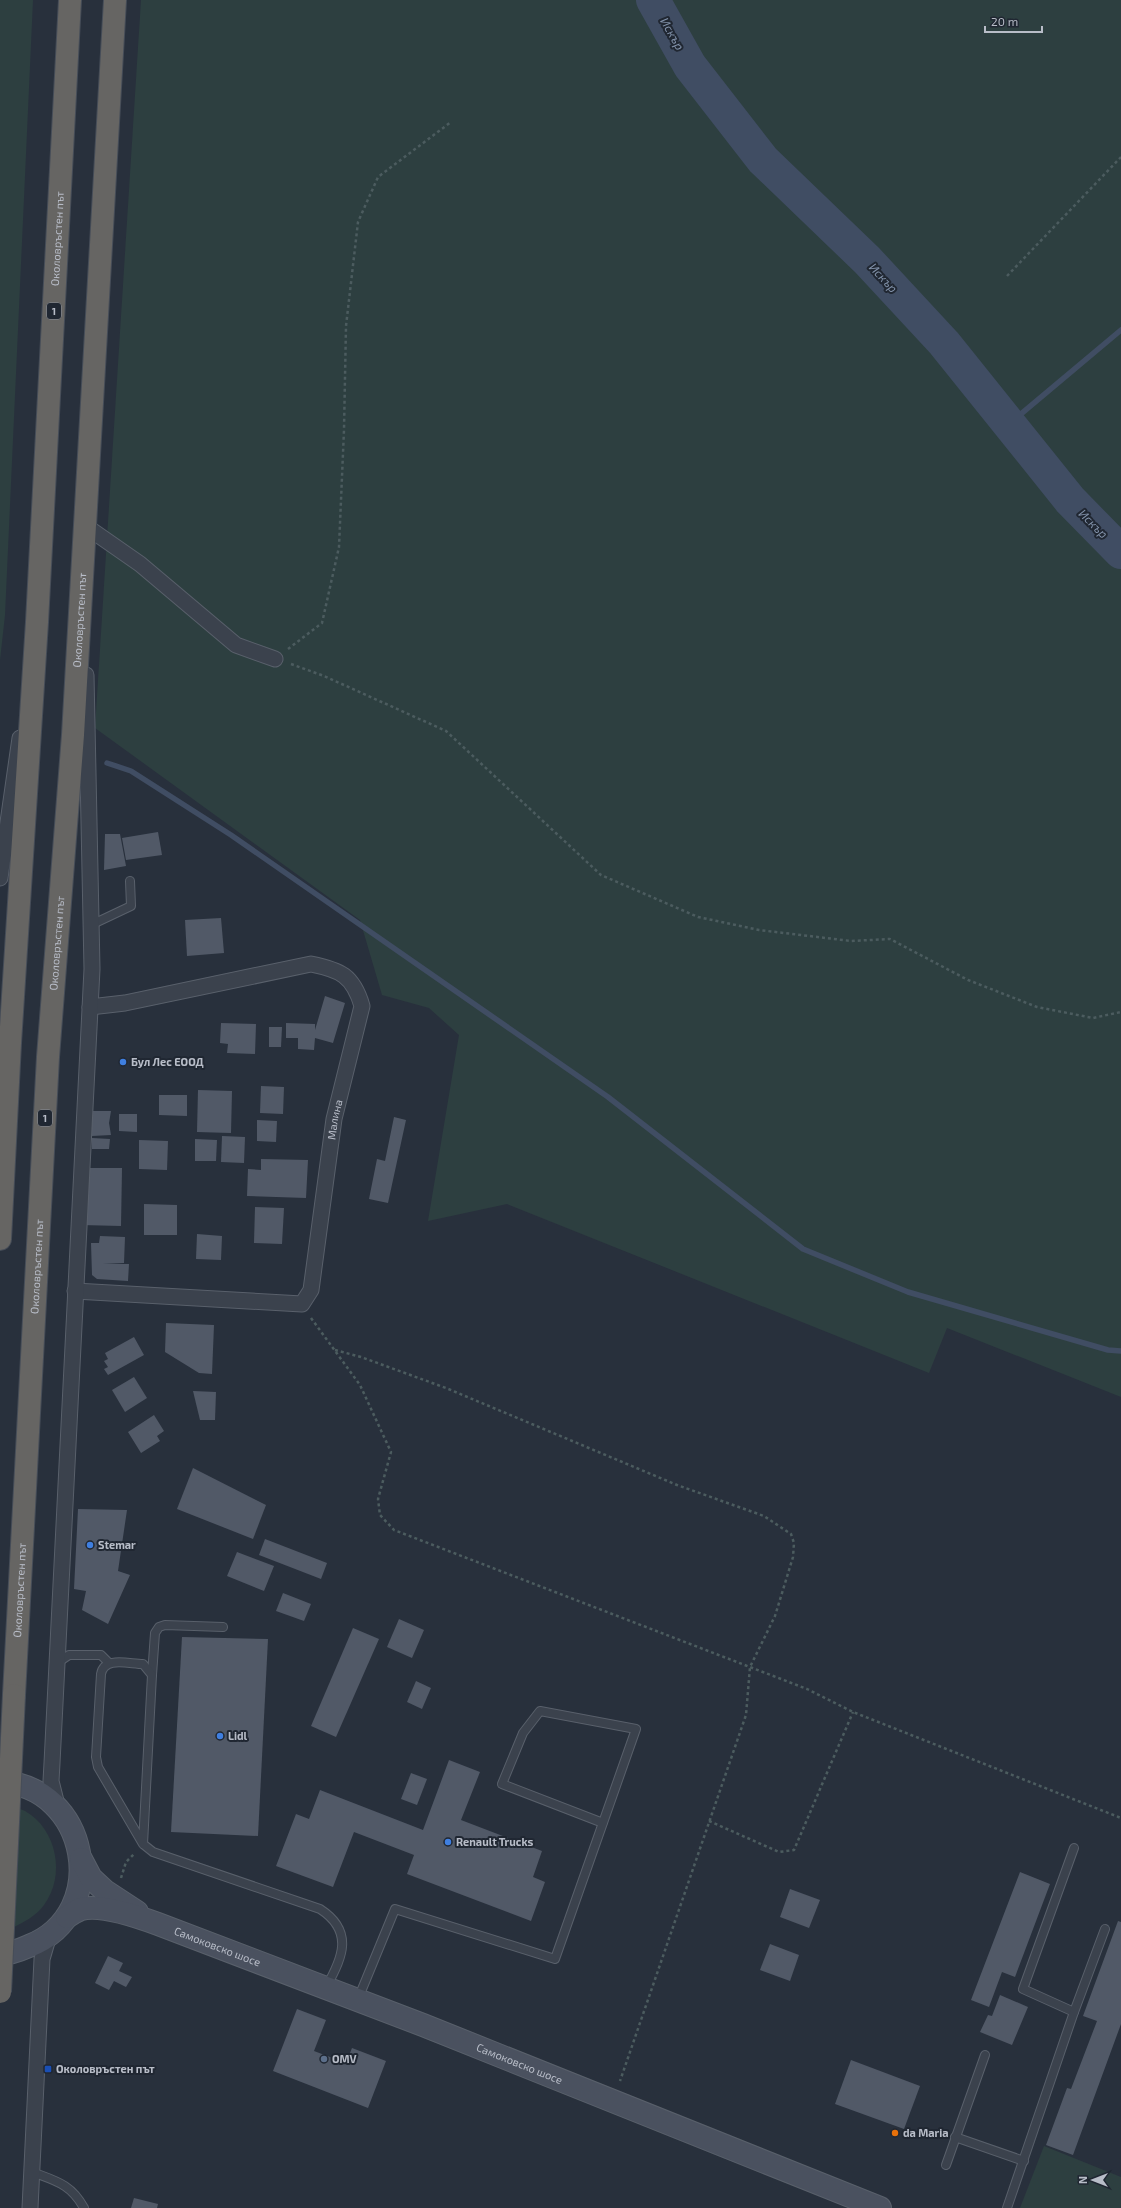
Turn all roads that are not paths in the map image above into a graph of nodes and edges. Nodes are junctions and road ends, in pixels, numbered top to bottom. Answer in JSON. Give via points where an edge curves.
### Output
{"nodes":[{"id":1,"x":70,"y":0,"type":"edge"},
{"id":2,"x":114,"y":0,"type":"edge"},
{"id":3,"x":84,"y":534,"type":"junction"},
{"id":4,"x":37,"y":622,"type":"junction"},
{"id":5,"x":275,"y":659,"type":"road end"},
{"id":6,"x":0,"y":878,"type":"edge"},
{"id":7,"x":130,"y":881,"type":"dead end"},
{"id":8,"x":91,"y":929,"type":"junction"},
{"id":9,"x":90,"y":1007,"type":"junction"},
{"id":10,"x":0,"y":1239,"type":"edge"},
{"id":11,"x":75,"y":1290,"type":"junction"},
{"id":12,"x":223,"y":1627,"type":"dead end"},
{"id":13,"x":56,"y":1663,"type":"junction"},
{"id":14,"x":109,"y":1663,"type":"junction"},
{"id":15,"x":152,"y":1675,"type":"junction"},
{"id":16,"x":0,"y":1782,"type":"edge"},
{"id":17,"x":58,"y":1810,"type":"junction"},
{"id":18,"x":603,"y":1823,"type":"junction"},
{"id":19,"x":143,"y":1844,"type":"junction"},
{"id":20,"x":1074,"y":1848,"type":"dead end"},
{"id":21,"x":81,"y":1858,"type":"junction"},
{"id":22,"x":67,"y":1917,"type":"junction"},
{"id":23,"x":158,"y":1924,"type":"junction"},
{"id":24,"x":1104,"y":1929,"type":"dead end"},
{"id":25,"x":48,"y":1935,"type":"junction"},
{"id":26,"x":0,"y":1954,"type":"edge"},
{"id":27,"x":326,"y":1988,"type":"junction"},
{"id":28,"x":0,"y":1992,"type":"edge"},
{"id":29,"x":358,"y":2000,"type":"junction"},
{"id":30,"x":1074,"y":2012,"type":"junction"},
{"id":31,"x":985,"y":2055,"type":"dead end"},
{"id":32,"x":956,"y":2137,"type":"junction"},
{"id":33,"x":1024,"y":2161,"type":"junction"},
{"id":34,"x":946,"y":2165,"type":"dead end"},
{"id":35,"x":32,"y":2172,"type":"junction"},
{"id":36,"x":30,"y":2208,"type":"edge"},
{"id":37,"x":84,"y":2208,"type":"edge"},
{"id":38,"x":880,"y":2208,"type":"edge"},
{"id":39,"x":1007,"y":2208,"type":"edge"}],
"edges":[{"from":1,"to":4,"type":"highway","name":"Околовръстен път","number":"1"},
{"from":2,"to":3,"type":"highway","name":"Околовръстен път","number":"1"},
{"from":3,"to":5,"type":"street","via":[[140,564],[236,644]]},
{"from":3,"to":8,"type":"street","name":"Околовръстен път"},
{"from":3,"to":28,"type":"highway","name":"Околовръстен път","number":"1","bridge":true,"via":[[73,735],[48,1056]]},
{"from":4,"to":6,"type":"street","name":"Околовръстен път"},
{"from":4,"to":10,"type":"highway","name":"Околовръстен път","number":"1"},
{"from":7,"to":8,"type":"lane","via":[[131,906],[93,924]]},
{"from":8,"to":9,"type":"street","name":"Околовръстен път"},
{"from":9,"to":11,"type":"street","name":"Околовръстен път"},
{"from":9,"to":11,"type":"street","name":"Малина","via":[[125,1003],[310,964],[334,969],[348,978],[358,990],[362,1006],[334,1119],[310,1290],[302,1304]]},
{"from":11,"to":13,"type":"street","name":"Околовръстен път"},
{"from":12,"to":15,"type":"lane","via":[[159,1627],[156,1633]]},
{"from":13,"to":14,"type":"lane","via":[[69,1655],[101,1655]]},
{"from":13,"to":17,"type":"street","name":"Околовръстен път","via":[[51,1781]]},
{"from":14,"to":15,"type":"lane","via":[[143,1664]]},
{"from":14,"to":19,"type":"lane","via":[[103,1666],[101,1674],[97,1762],[102,1777]]},
{"from":15,"to":19,"type":"lane"},
{"from":16,"to":17,"type":"main road","via":[[22,1786],[35,1792]]},
{"from":17,"to":21,"type":"main road","via":[[74,1834]]},
{"from":18,"to":18,"type":"lane","via":[[636,1729],[540,1711],[523,1733],[502,1784]]},
{"from":18,"to":29,"type":"lane","via":[[555,1959],[395,1908]]},
{"from":19,"to":27,"type":"lane","via":[[153,1852],[320,1909],[329,1915],[341,1934],[343,1948]]},
{"from":20,"to":30,"type":"lane","via":[[1023,1989]]},
{"from":21,"to":22,"type":"main road","via":[[82,1875],[78,1897]]},
{"from":21,"to":23,"type":"main road","via":[[91,1878],[115,1897]]},
{"from":22,"to":23,"type":"main road","via":[[81,1909],[97,1908]]},
{"from":22,"to":25,"type":"main road"},
{"from":23,"to":27,"type":"main road","name":"Самоковско шосе"},
{"from":24,"to":30,"type":"lane"},
{"from":25,"to":26,"type":"main road","via":[[18,1951]]},
{"from":25,"to":35,"type":"street","via":[[42,1959]]},
{"from":27,"to":29,"type":"main road","name":"Самоковско шосе"},
{"from":29,"to":38,"type":"main road","name":"Самоковско шосе"},
{"from":30,"to":33,"type":"lane"},
{"from":31,"to":32,"type":"lane"},
{"from":32,"to":33,"type":"lane"},
{"from":32,"to":34,"type":"lane"},
{"from":33,"to":39,"type":"lane"},
{"from":35,"to":36,"type":"street"},
{"from":35,"to":37,"type":"lane","via":[[64,2184],[75,2193]]}]}
